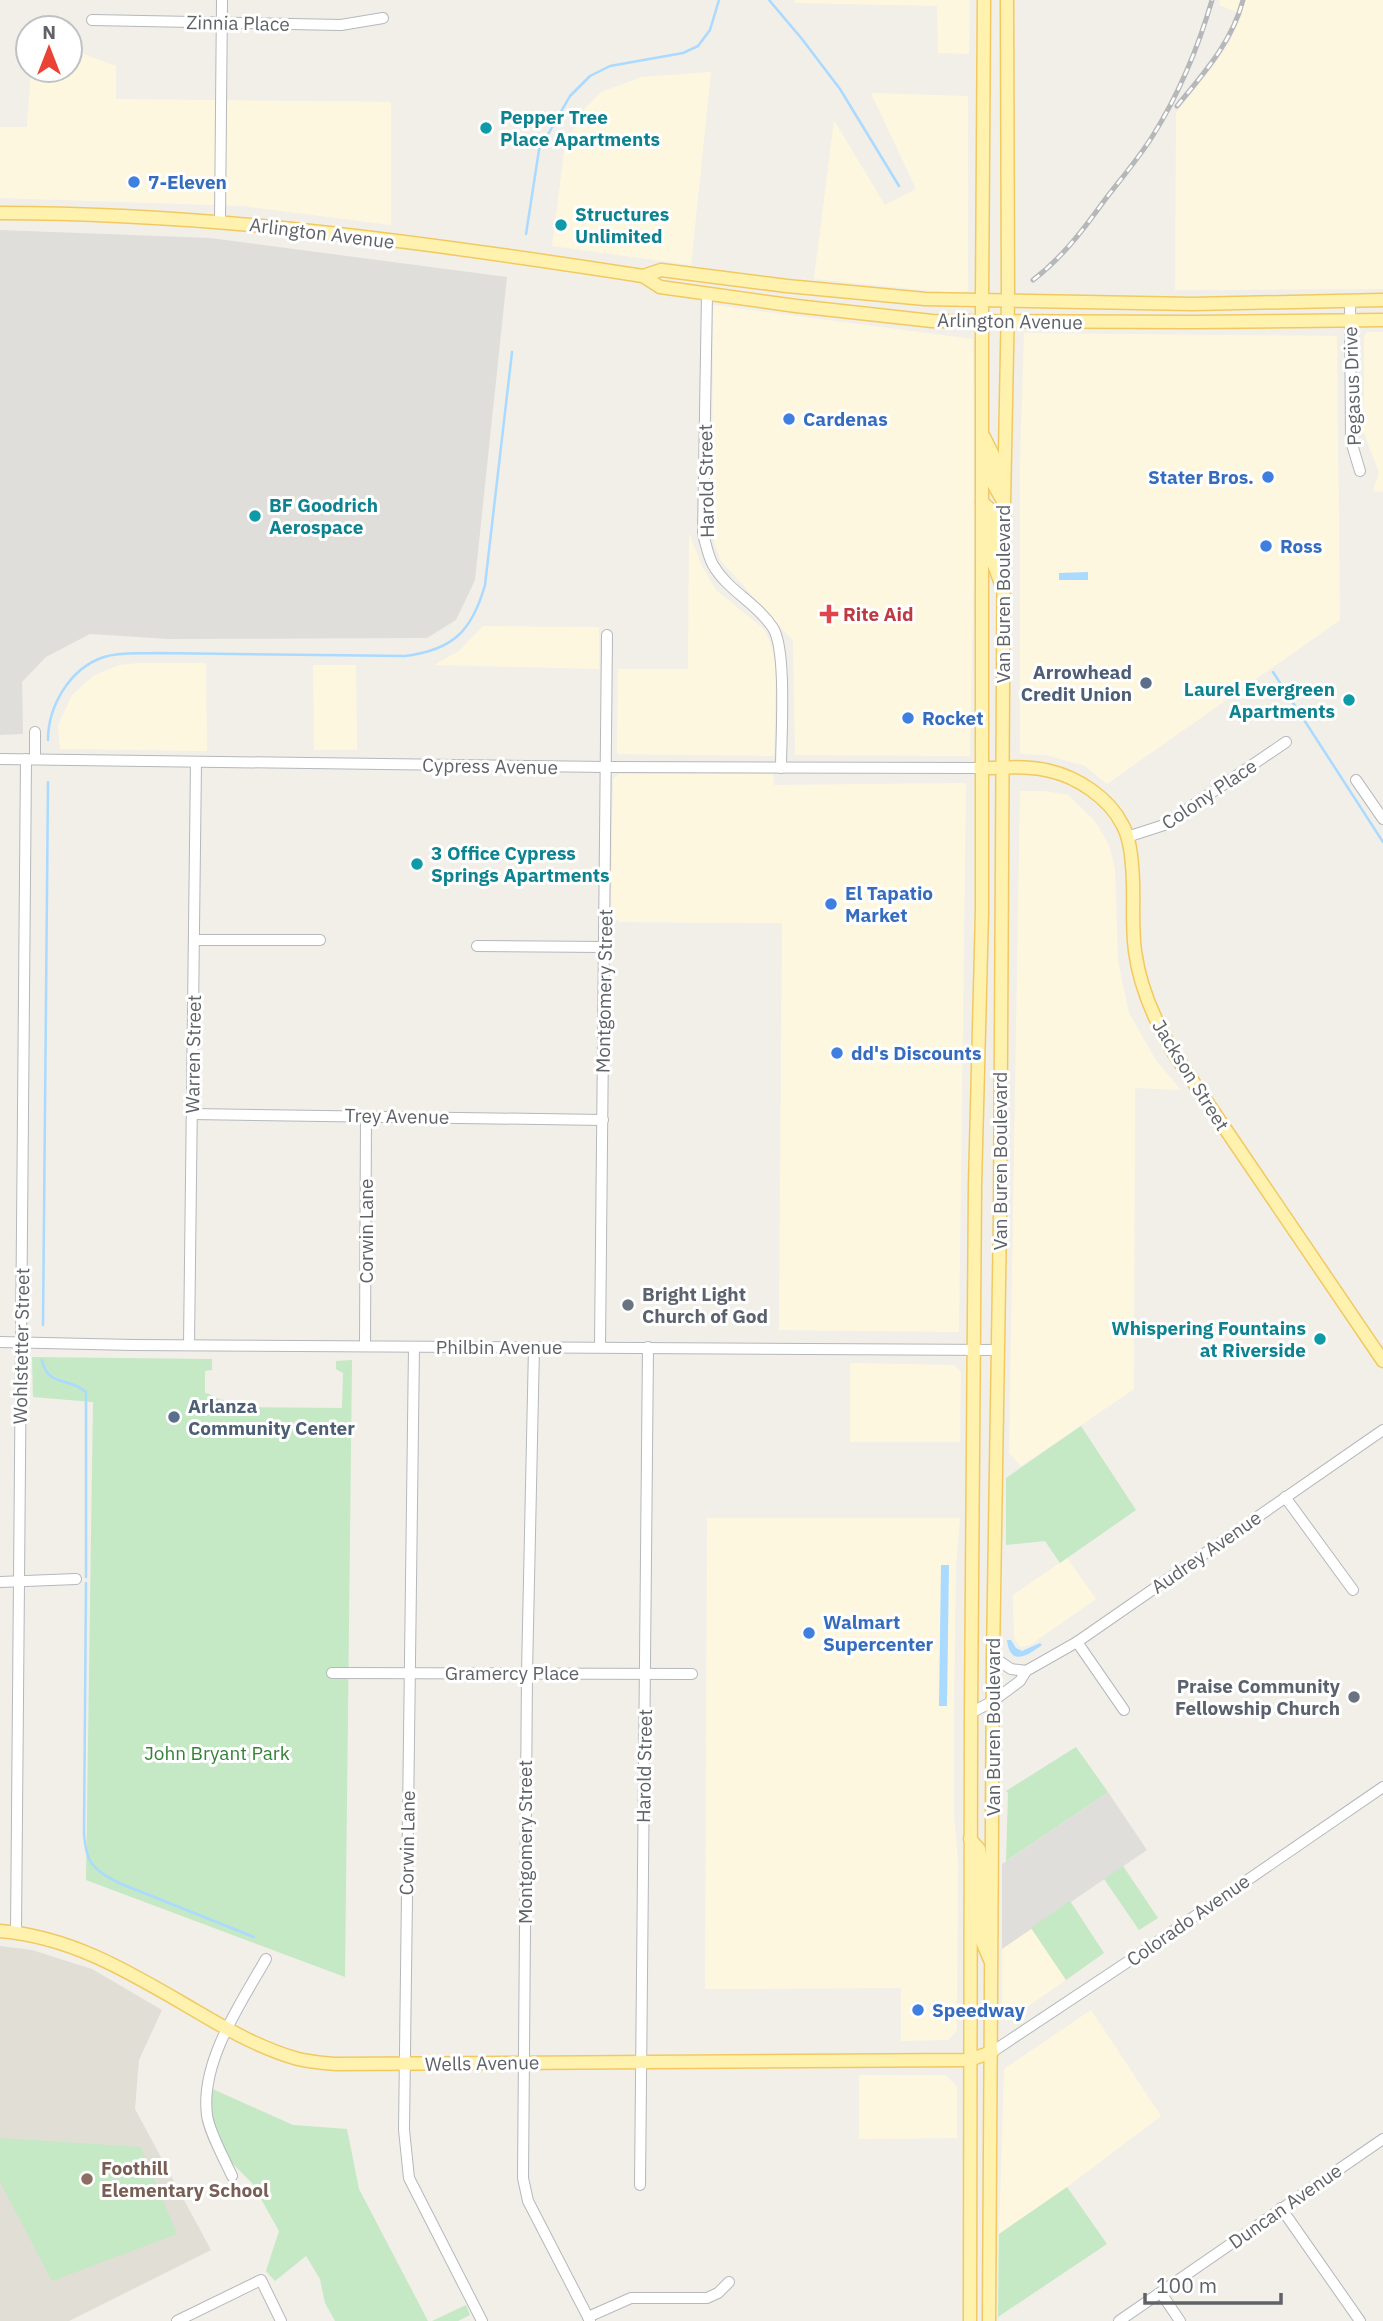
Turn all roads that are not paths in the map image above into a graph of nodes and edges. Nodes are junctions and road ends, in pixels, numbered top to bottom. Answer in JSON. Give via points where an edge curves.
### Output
{"nodes":[{"id":1,"x":222,"y":0,"type":"edge"},
{"id":2,"x":985,"y":0,"type":"edge"},
{"id":3,"x":1007,"y":0,"type":"edge"},
{"id":4,"x":383,"y":18,"type":"dead end"},
{"id":5,"x":92,"y":20,"type":"dead end"},
{"id":6,"x":222,"y":23,"type":"junction"},
{"id":7,"x":0,"y":213,"type":"edge"},
{"id":8,"x":220,"y":221,"type":"junction"},
{"id":9,"x":643,"y":276,"type":"junction"},
{"id":10,"x":764,"y":284,"type":"junction"},
{"id":11,"x":707,"y":293,"type":"junction"},
{"id":12,"x":982,"y":300,"type":"junction"},
{"id":13,"x":1350,"y":300,"type":"junction"},
{"id":14,"x":1383,"y":300,"type":"edge"},
{"id":15,"x":1008,"y":301,"type":"junction"},
{"id":16,"x":1383,"y":320,"type":"edge"},
{"id":17,"x":1350,"y":321,"type":"junction"},
{"id":18,"x":982,"y":322,"type":"junction"},
{"id":19,"x":1007,"y":322,"type":"junction"},
{"id":20,"x":982,"y":434,"type":"junction"},
{"id":21,"x":1360,"y":471,"type":"dead end"},
{"id":22,"x":982,"y":502,"type":"junction"},
{"id":23,"x":1004,"y":502,"type":"junction"},
{"id":24,"x":1004,"y":590,"type":"junction"},
{"id":25,"x":607,"y":635,"type":"dead end"},
{"id":26,"x":35,"y":732,"type":"dead end"},
{"id":27,"x":1286,"y":742,"type":"dead end"},
{"id":28,"x":0,"y":759,"type":"edge"},
{"id":29,"x":30,"y":759,"type":"junction"},
{"id":30,"x":196,"y":762,"type":"junction"},
{"id":31,"x":606,"y":767,"type":"junction"},
{"id":32,"x":781,"y":768,"type":"junction"},
{"id":33,"x":981,"y":768,"type":"junction"},
{"id":34,"x":1003,"y":768,"type":"junction"},
{"id":35,"x":1356,"y":780,"type":"dead end"},
{"id":36,"x":1383,"y":819,"type":"edge"},
{"id":37,"x":1127,"y":837,"type":"junction"},
{"id":38,"x":194,"y":940,"type":"junction"},
{"id":39,"x":320,"y":940,"type":"dead end"},
{"id":40,"x":477,"y":946,"type":"dead end"},
{"id":41,"x":605,"y":947,"type":"junction"},
{"id":42,"x":978,"y":1051,"type":"junction"},
{"id":43,"x":1001,"y":1053,"type":"junction"},
{"id":44,"x":192,"y":1114,"type":"junction"},
{"id":45,"x":366,"y":1115,"type":"junction"},
{"id":46,"x":603,"y":1120,"type":"junction"},
{"id":47,"x":0,"y":1342,"type":"edge"},
{"id":48,"x":21,"y":1342,"type":"junction"},
{"id":49,"x":189,"y":1345,"type":"junction"},
{"id":50,"x":365,"y":1346,"type":"junction"},
{"id":51,"x":414,"y":1347,"type":"junction"},
{"id":52,"x":534,"y":1347,"type":"junction"},
{"id":53,"x":600,"y":1347,"type":"junction"},
{"id":54,"x":648,"y":1348,"type":"junction"},
{"id":55,"x":974,"y":1350,"type":"junction"},
{"id":56,"x":998,"y":1350,"type":"junction"},
{"id":57,"x":1383,"y":1361,"type":"edge"},
{"id":58,"x":1383,"y":1430,"type":"edge"},
{"id":59,"x":1285,"y":1497,"type":"junction"},
{"id":60,"x":76,"y":1579,"type":"dead end"},
{"id":61,"x":0,"y":1582,"type":"edge"},
{"id":62,"x":19,"y":1583,"type":"junction"},
{"id":63,"x":1353,"y":1590,"type":"dead end"},
{"id":64,"x":1077,"y":1642,"type":"junction"},
{"id":65,"x":993,"y":1657,"type":"junction"},
{"id":66,"x":1027,"y":1671,"type":"junction"},
{"id":67,"x":332,"y":1673,"type":"dead end"},
{"id":68,"x":410,"y":1673,"type":"junction"},
{"id":69,"x":527,"y":1673,"type":"junction"},
{"id":70,"x":646,"y":1673,"type":"junction"},
{"id":71,"x":692,"y":1674,"type":"dead end"},
{"id":72,"x":993,"y":1701,"type":"junction"},
{"id":73,"x":1124,"y":1710,"type":"dead end"},
{"id":74,"x":971,"y":1713,"type":"junction"},
{"id":75,"x":1383,"y":1787,"type":"edge"},
{"id":76,"x":970,"y":1839,"type":"junction"},
{"id":77,"x":0,"y":1931,"type":"edge"},
{"id":78,"x":16,"y":1932,"type":"junction"},
{"id":79,"x":266,"y":1959,"type":"dead end"},
{"id":80,"x":992,"y":1965,"type":"junction"},
{"id":81,"x":227,"y":2029,"type":"junction"},
{"id":82,"x":992,"y":2052,"type":"junction"},
{"id":83,"x":969,"y":2060,"type":"junction"},
{"id":84,"x":640,"y":2061,"type":"junction"},
{"id":85,"x":523,"y":2063,"type":"junction"},
{"id":86,"x":405,"y":2064,"type":"junction"},
{"id":87,"x":1383,"y":2139,"type":"edge"},
{"id":88,"x":232,"y":2176,"type":"dead end"},
{"id":89,"x":640,"y":2185,"type":"dead end"},
{"id":90,"x":1281,"y":2207,"type":"junction"},
{"id":91,"x":729,"y":2282,"type":"dead end"},
{"id":92,"x":1161,"y":2293,"type":"junction"},
{"id":93,"x":589,"y":2319,"type":"edge"},
{"id":94,"x":177,"y":2321,"type":"edge"},
{"id":95,"x":281,"y":2321,"type":"edge"},
{"id":96,"x":482,"y":2321,"type":"edge"},
{"id":97,"x":970,"y":2321,"type":"edge"},
{"id":98,"x":989,"y":2321,"type":"edge"},
{"id":99,"x":1119,"y":2321,"type":"edge"},
{"id":100,"x":1180,"y":2321,"type":"edge"},
{"id":101,"x":1360,"y":2321,"type":"edge"}],
"edges":[{"from":1,"to":6,"type":"street"},
{"from":2,"to":12,"type":"main road","name":"Van Buren Boulevard"},
{"from":3,"to":15,"type":"main road","name":"Van Buren Boulevard"},
{"from":4,"to":6,"type":"street","name":"Zinnia Place","via":[[341,25]]},
{"from":5,"to":6,"type":"street","name":"Zinnia Place"},
{"from":6,"to":8,"type":"street"},
{"from":7,"to":8,"type":"main road","name":"Arlington Avenue"},
{"from":8,"to":9,"type":"main road","name":"Arlington Avenue"},
{"from":9,"to":10,"type":"main road","name":"Arlington Avenue","via":[[662,270]]},
{"from":9,"to":11,"type":"main road","name":"Arlington Avenue","via":[[660,287]]},
{"from":10,"to":11,"type":"main road","via":[[711,283]]},
{"from":10,"to":12,"type":"main road","name":"Arlington Avenue"},
{"from":11,"to":18,"type":"main road","name":"Arlington Avenue","via":[[908,319]]},
{"from":11,"to":32,"type":"street","name":"Harold Street","via":[[703,534],[712,564],[774,629],[781,656]]},
{"from":12,"to":15,"type":"main road","name":"Arlington Avenue"},
{"from":12,"to":18,"type":"main road","name":"Van Buren Boulevard"},
{"from":13,"to":14,"type":"main road","name":"Arlington Avenue"},
{"from":13,"to":15,"type":"main road","name":"Arlington Avenue","via":[[1193,304]]},
{"from":13,"to":17,"type":"street","name":"Pegasus Drive"},
{"from":15,"to":19,"type":"main road","name":"Van Buren Boulevard"},
{"from":16,"to":17,"type":"main road","name":"Arlington Avenue"},
{"from":17,"to":19,"type":"main road","name":"Arlington Avenue"},
{"from":17,"to":21,"type":"street","name":"Pegasus Drive","via":[[1351,441]]},
{"from":18,"to":19,"type":"main road","name":"Arlington Avenue"},
{"from":18,"to":20,"type":"main road","name":"Van Buren Boulevard"},
{"from":19,"to":23,"type":"main road","name":"Van Buren Boulevard"},
{"from":20,"to":22,"type":"main road","name":"Van Buren Boulevard"},
{"from":20,"to":23,"type":"main road","via":[[993,455],[993,485]]},
{"from":22,"to":24,"type":"main road","via":[[993,515],[994,565]]},
{"from":22,"to":33,"type":"main road","name":"Van Buren Boulevard"},
{"from":23,"to":24,"type":"main road","name":"Van Buren Boulevard"},
{"from":24,"to":34,"type":"main road","name":"Van Buren Boulevard"},
{"from":25,"to":31,"type":"street","name":"Montgomery Street"},
{"from":26,"to":29,"type":"street","name":"Wohlstetter Street"},
{"from":27,"to":37,"type":"street","name":"Colony Place","via":[[1164,825]]},
{"from":28,"to":29,"type":"street","name":"Cypress Avenue"},
{"from":29,"to":30,"type":"street","name":"Cypress Avenue"},
{"from":29,"to":48,"type":"street","name":"Wohlstetter Street"},
{"from":30,"to":31,"type":"street","name":"Cypress Avenue"},
{"from":30,"to":38,"type":"street","name":"Warren Street"},
{"from":31,"to":32,"type":"street","name":"Cypress Avenue"},
{"from":31,"to":41,"type":"street","name":"Montgomery Street"},
{"from":32,"to":33,"type":"street","name":"Cypress Avenue"},
{"from":33,"to":34,"type":"main road","name":"Jackson Street"},
{"from":33,"to":42,"type":"main road","name":"Van Buren Boulevard"},
{"from":34,"to":37,"type":"main road","name":"Jackson Street","via":[[1050,771],[1084,785],[1121,822]]},
{"from":34,"to":43,"type":"main road","name":"Van Buren Boulevard"},
{"from":35,"to":36,"type":"street"},
{"from":37,"to":57,"type":"main road","name":"Jackson Street","via":[[1133,869],[1135,950],[1143,990],[1159,1030]]},
{"from":38,"to":39,"type":"street"},
{"from":38,"to":44,"type":"street","name":"Warren Street"},
{"from":40,"to":41,"type":"street"},
{"from":41,"to":46,"type":"street","name":"Montgomery Street"},
{"from":42,"to":43,"type":"main road"},
{"from":42,"to":55,"type":"main road","name":"Van Buren Boulevard"},
{"from":43,"to":56,"type":"main road","name":"Van Buren Boulevard"},
{"from":44,"to":45,"type":"street","name":"Trey Avenue"},
{"from":44,"to":49,"type":"street","name":"Warren Street"},
{"from":45,"to":46,"type":"street","name":"Trey Avenue"},
{"from":45,"to":50,"type":"street","name":"Corwin Lane"},
{"from":46,"to":53,"type":"street","name":"Montgomery Street"},
{"from":47,"to":48,"type":"street","name":"Philbin Avenue"},
{"from":48,"to":49,"type":"street","name":"Philbin Avenue"},
{"from":48,"to":62,"type":"street","name":"Wohlstetter Street"},
{"from":49,"to":50,"type":"street","name":"Philbin Avenue"},
{"from":50,"to":51,"type":"street","name":"Philbin Avenue"},
{"from":51,"to":52,"type":"street","name":"Philbin Avenue"},
{"from":51,"to":68,"type":"street","name":"Corwin Lane"},
{"from":52,"to":53,"type":"street","name":"Philbin Avenue"},
{"from":52,"to":69,"type":"street","name":"Montgomery Street"},
{"from":53,"to":54,"type":"street","name":"Philbin Avenue"},
{"from":54,"to":55,"type":"street","name":"Philbin Avenue"},
{"from":54,"to":70,"type":"street","name":"Harold Street"},
{"from":55,"to":56,"type":"street","name":"Philbin Avenue"},
{"from":55,"to":74,"type":"main road","name":"Van Buren Boulevard"},
{"from":56,"to":65,"type":"main road","name":"Van Buren Boulevard"},
{"from":58,"to":59,"type":"street","name":"Audrey Avenue"},
{"from":59,"to":63,"type":"street"},
{"from":59,"to":64,"type":"street","name":"Audrey Avenue"},
{"from":60,"to":62,"type":"street"},
{"from":61,"to":62,"type":"street"},
{"from":62,"to":78,"type":"street","name":"Wohlstetter Street"},
{"from":64,"to":66,"type":"street","name":"Audrey Avenue"},
{"from":64,"to":73,"type":"street"},
{"from":65,"to":66,"type":"street","via":[[1011,1669]]},
{"from":65,"to":72,"type":"main road","name":"Van Buren Boulevard"},
{"from":66,"to":72,"type":"street","name":"Audrey Avenue"},
{"from":67,"to":68,"type":"street","name":"Gramercy Place"},
{"from":68,"to":69,"type":"street","name":"Gramercy Place"},
{"from":68,"to":86,"type":"street","name":"Corwin Lane"},
{"from":69,"to":70,"type":"street","name":"Gramercy Place"},
{"from":69,"to":85,"type":"street","name":"Montgomery Street"},
{"from":70,"to":71,"type":"street","name":"Gramercy Place"},
{"from":70,"to":84,"type":"street","name":"Harold Street"},
{"from":72,"to":74,"type":"street","name":"Audrey Avenue"},
{"from":72,"to":80,"type":"main road","name":"Van Buren Boulevard"},
{"from":74,"to":76,"type":"main road","name":"Van Buren Boulevard"},
{"from":75,"to":82,"type":"street","name":"Colorado Avenue"},
{"from":76,"to":80,"type":"main road","via":[[979,1849],[981,1939]]},
{"from":76,"to":83,"type":"main road","name":"Van Buren Boulevard"},
{"from":77,"to":78,"type":"main road","name":"Wells Avenue"},
{"from":78,"to":81,"type":"main road","name":"Wells Avenue","via":[[63,1943],[108,1961]]},
{"from":79,"to":81,"type":"street"},
{"from":80,"to":82,"type":"main road","name":"Van Buren Boulevard"},
{"from":81,"to":86,"type":"main road","name":"Wells Avenue","via":[[298,2059]]},
{"from":81,"to":88,"type":"street","via":[[207,2082],[207,2117]]},
{"from":82,"to":83,"type":"main road","name":"Wells Avenue"},
{"from":82,"to":98,"type":"main road","name":"Van Buren Boulevard"},
{"from":83,"to":84,"type":"main road","name":"Wells Avenue"},
{"from":83,"to":97,"type":"main road","name":"Van Buren Boulevard"},
{"from":84,"to":85,"type":"main road","name":"Wells Avenue"},
{"from":84,"to":89,"type":"street","name":"Harold Street"},
{"from":85,"to":86,"type":"main road","name":"Wells Avenue"},
{"from":85,"to":93,"type":"street","name":"Montgomery Street","via":[[523,2178],[528,2202]]},
{"from":86,"to":96,"type":"street","name":"Corwin Lane","via":[[404,2130],[410,2178]]},
{"from":87,"to":90,"type":"street","name":"Duncan Avenue"},
{"from":90,"to":92,"type":"street","name":"Duncan Avenue"},
{"from":90,"to":101,"type":"street"},
{"from":91,"to":93,"type":"street","via":[[707,2298],[631,2298]]},
{"from":92,"to":99,"type":"street","name":"Duncan Avenue"},
{"from":92,"to":100,"type":"street"},
{"from":94,"to":95,"type":"street","via":[[261,2280]]}]}
